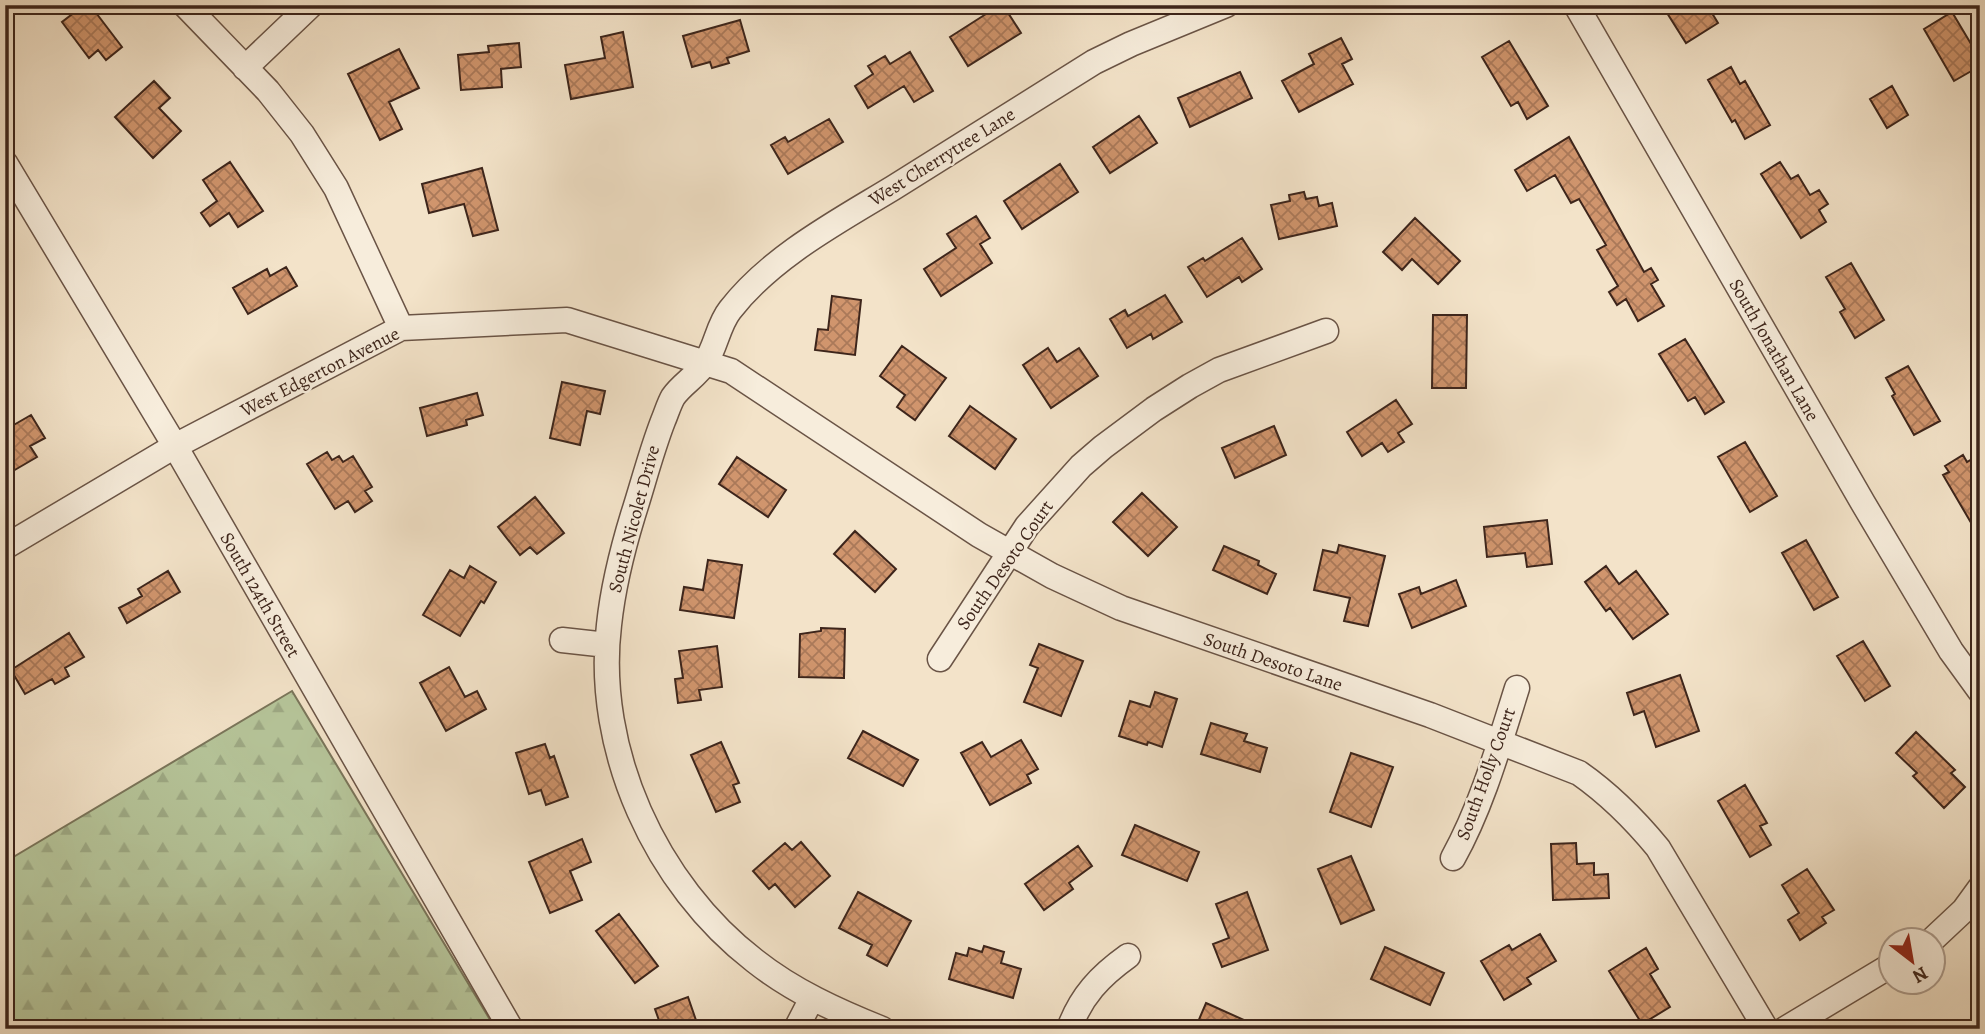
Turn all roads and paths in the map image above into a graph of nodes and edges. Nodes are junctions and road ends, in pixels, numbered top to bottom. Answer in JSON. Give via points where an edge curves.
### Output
{"nodes":[{"id":1,"x":185,"y":5,"type":"edge"},
{"id":2,"x":311,"y":5,"type":"edge"},
{"id":3,"x":1226,"y":5,"type":"edge"},
{"id":4,"x":1576,"y":5,"type":"edge"},
{"id":5,"x":1197,"y":10,"type":"edge"},
{"id":6,"x":245,"y":68,"type":"junction"},
{"id":7,"x":5,"y":163,"type":"edge"},
{"id":8,"x":401,"y":328,"type":"junction"},
{"id":9,"x":1326,"y":331,"type":"dead end"},
{"id":10,"x":705,"y":364,"type":"junction"},
{"id":11,"x":174,"y":446,"type":"junction"},
{"id":12,"x":5,"y":547,"type":"edge"},
{"id":13,"x":1011,"y":553,"type":"junction"},
{"id":14,"x":562,"y":640,"type":"dead end"},
{"id":15,"x":607,"y":645,"type":"junction"},
{"id":16,"x":940,"y":659,"type":"dead end"},
{"id":17,"x":1517,"y":688,"type":"dead end"},
{"id":18,"x":1980,"y":691,"type":"edge"},
{"id":19,"x":1500,"y":742,"type":"junction"},
{"id":20,"x":1453,"y":858,"type":"dead end"},
{"id":21,"x":1980,"y":888,"type":"edge"},
{"id":22,"x":1946,"y":927,"type":"edge"},
{"id":23,"x":1128,"y":956,"type":"dead end"},
{"id":24,"x":1876,"y":975,"type":"edge"},
{"id":25,"x":812,"y":998,"type":"junction"},
{"id":26,"x":511,"y":1029,"type":"edge"},
{"id":27,"x":796,"y":1029,"type":"edge"},
{"id":28,"x":883,"y":1029,"type":"edge"},
{"id":29,"x":1069,"y":1029,"type":"edge"},
{"id":30,"x":1766,"y":1029,"type":"edge"},
{"id":31,"x":1785,"y":1029,"type":"edge"}],
"edges":[{"from":1,"to":6,"type":"street"},
{"from":2,"to":6,"type":"street"},
{"from":3,"to":5,"type":"street","name":"West Cherrytree Lane"},
{"from":4,"to":18,"type":"street","name":"South Jonathan Lane","via":[[1863,503]]},
{"from":5,"to":10,"type":"street","name":"West Cherrytree Lane","via":[[1094,62],[779,263],[729,311]]},
{"from":6,"to":8,"type":"street","via":[[302,134],[336,188]]},
{"from":7,"to":11,"type":"street","name":"South 124th Street"},
{"from":8,"to":10,"type":"street","name":"West Edgerton Avenue","via":[[567,320]]},
{"from":8,"to":11,"type":"street","name":"West Edgerton Avenue"},
{"from":9,"to":13,"type":"street","name":"South Desoto Court","via":[[1219,370],[1154,409],[1081,466],[1042,508]]},
{"from":10,"to":13,"type":"street","name":"South Desoto Lane","via":[[732,371]]},
{"from":10,"to":15,"type":"street","name":"South Nicolet Drive","via":[[673,397],[657,436],[615,579]]},
{"from":11,"to":12,"type":"street","name":"West Edgerton Avenue"},
{"from":11,"to":26,"type":"street","name":"South 124th Street"},
{"from":13,"to":16,"type":"street","name":"South Desoto Court"},
{"from":13,"to":19,"type":"street","name":"South Desoto Lane","via":[[1121,608]]},
{"from":14,"to":15,"type":"street"},
{"from":15,"to":25,"type":"street","name":"South Nicolet Drive","via":[[619,751],[632,793],[674,875],[724,935],[755,962]]},
{"from":17,"to":19,"type":"street","name":"South Holly Court"},
{"from":19,"to":20,"type":"street","name":"South Holly Court","via":[[1467,833]]},
{"from":19,"to":30,"type":"street","name":"South Desoto Lane","via":[[1579,773],[1636,821],[1669,864]]},
{"from":21,"to":22,"type":"street"},
{"from":23,"to":29,"type":"street","via":[[1105,972],[1077,1006]]},
{"from":24,"to":31,"type":"street"},
{"from":25,"to":27,"type":"street"},
{"from":25,"to":28,"type":"street","name":"South Nicolet Drive"}]}
